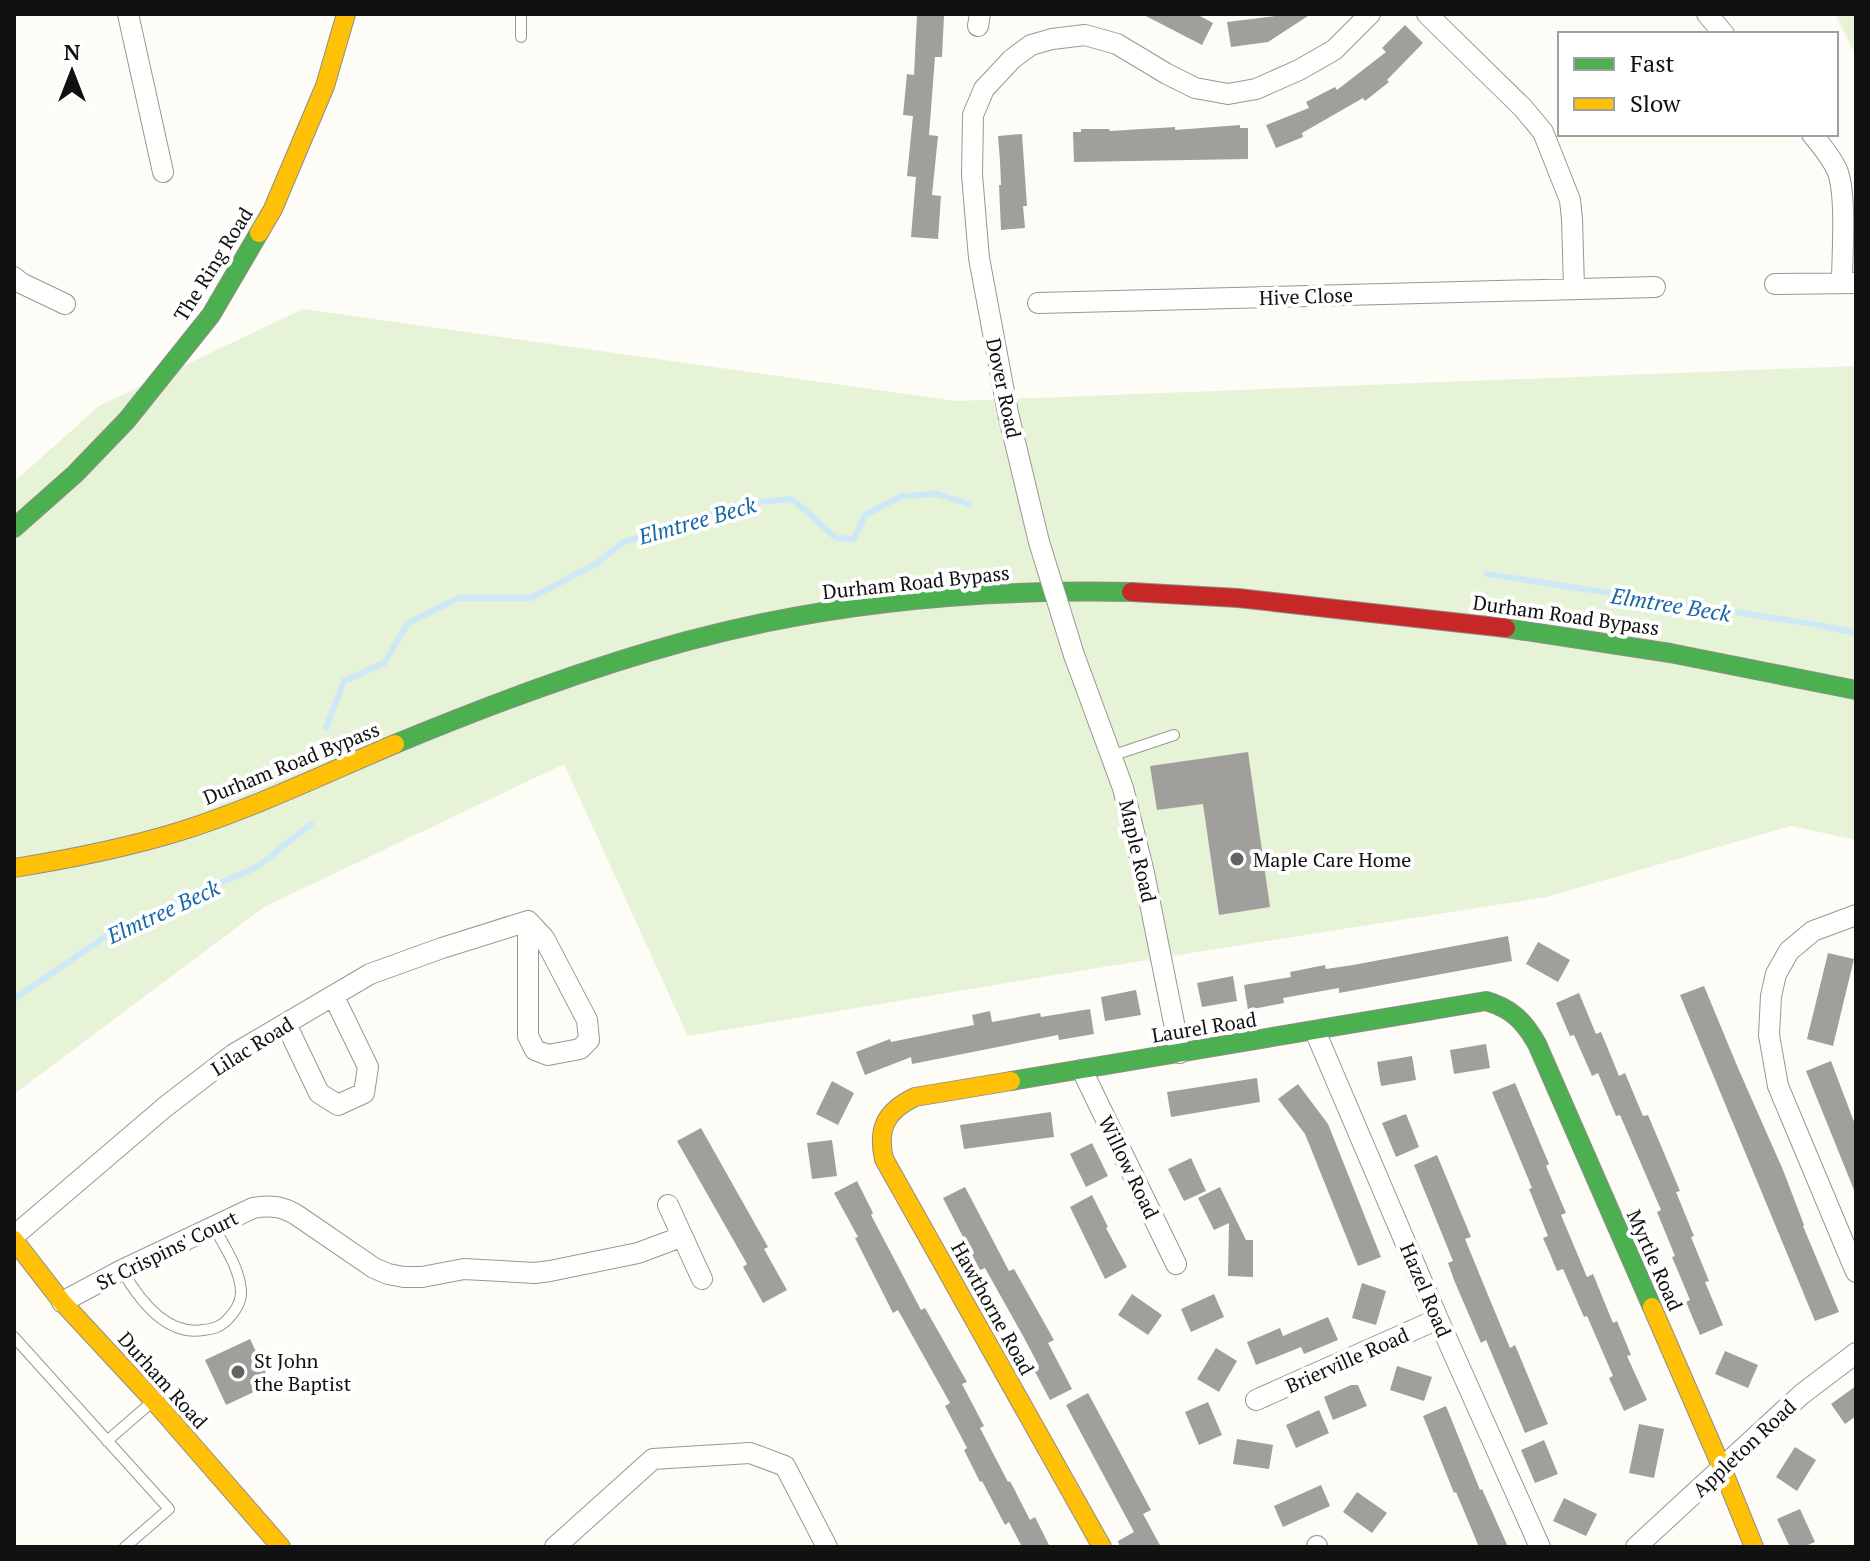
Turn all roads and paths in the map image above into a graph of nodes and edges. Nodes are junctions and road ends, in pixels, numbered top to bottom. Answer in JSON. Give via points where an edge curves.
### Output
{"nodes":[{"id":1,"x":128,"y":14,"type":"edge"},
{"id":2,"x":346,"y":14,"type":"edge"},
{"id":3,"x":521,"y":14,"type":"edge"},
{"id":4,"x":1370,"y":14,"type":"edge"},
{"id":5,"x":1427,"y":14,"type":"edge"},
{"id":6,"x":1707,"y":14,"type":"edge"},
{"id":7,"x":1722,"y":32,"type":"edge"},
{"id":8,"x":521,"y":37,"type":"dead end"},
{"id":9,"x":1814,"y":136,"type":"edge"},
{"id":10,"x":163,"y":172,"type":"dead end"},
{"id":11,"x":16,"y":283,"type":"edge"},
{"id":12,"x":1849,"y":283,"type":"edge"},
{"id":13,"x":1775,"y":284,"type":"dead end"},
{"id":14,"x":1655,"y":287,"type":"dead end"},
{"id":15,"x":1574,"y":288,"type":"junction"},
{"id":16,"x":1038,"y":303,"type":"dead end"},
{"id":17,"x":65,"y":304,"type":"dead end"},
{"id":18,"x":14,"y":528,"type":"edge"},
{"id":19,"x":1074,"y":655,"type":"joint"},
{"id":20,"x":1856,"y":690,"type":"edge"},
{"id":21,"x":1174,"y":735,"type":"dead end"},
{"id":22,"x":1111,"y":756,"type":"junction"},
{"id":23,"x":14,"y":868,"type":"edge"},
{"id":24,"x":1856,"y":915,"type":"edge"},
{"id":25,"x":528,"y":921,"type":"junction"},
{"id":26,"x":334,"y":997,"type":"junction"},
{"id":27,"x":1500,"y":1003,"type":"joint"},
{"id":28,"x":286,"y":1024,"type":"junction"},
{"id":29,"x":1315,"y":1031,"type":"junction"},
{"id":30,"x":1180,"y":1053,"type":"junction"},
{"id":31,"x":1082,"y":1070,"type":"junction"},
{"id":32,"x":915,"y":1097,"type":"joint"},
{"id":33,"x":668,"y":1205,"type":"dead end"},
{"id":34,"x":214,"y":1227,"type":"junction"},
{"id":35,"x":681,"y":1237,"type":"junction"},
{"id":36,"x":14,"y":1238,"type":"edge"},
{"id":37,"x":1176,"y":1264,"type":"dead end"},
{"id":38,"x":122,"y":1270,"type":"junction"},
{"id":39,"x":1856,"y":1272,"type":"edge"},
{"id":40,"x":702,"y":1279,"type":"dead end"},
{"id":41,"x":62,"y":1302,"type":"junction"},
{"id":42,"x":1438,"y":1319,"type":"junction"},
{"id":43,"x":14,"y":1337,"type":"edge"},
{"id":44,"x":1856,"y":1353,"type":"edge"},
{"id":45,"x":153,"y":1400,"type":"junction"},
{"id":46,"x":1256,"y":1400,"type":"dead end"},
{"id":47,"x":107,"y":1441,"type":"junction"},
{"id":48,"x":1722,"y":1468,"type":"junction"},
{"id":49,"x":125,"y":1547,"type":"edge"},
{"id":50,"x":281,"y":1547,"type":"edge"},
{"id":51,"x":555,"y":1547,"type":"edge"},
{"id":52,"x":827,"y":1547,"type":"edge"},
{"id":53,"x":1102,"y":1547,"type":"edge"},
{"id":54,"x":1540,"y":1547,"type":"edge"},
{"id":55,"x":1636,"y":1547,"type":"edge"},
{"id":56,"x":1754,"y":1547,"type":"edge"}],
"edges":[{"from":1,"to":10,"type":"street"},
{"from":2,"to":18,"type":"main road","name":"The Ring Road","via":[[325,86],[273,209],[211,315],[127,420]]},
{"from":3,"to":8,"type":"lane"},
{"from":4,"to":19,"type":"street","name":"Dover Road","bridge":true,"via":[[1334,50],[1256,89],[1228,94],[1195,88],[1117,44],[1085,35],[1039,42],[1012,59],[984,89],[973,115],[979,258],[1005,400],[1039,542]]},
{"from":5,"to":15,"type":"street","via":[[1543,132],[1570,200]]},
{"from":6,"to":7,"type":"street"},
{"from":9,"to":12,"type":"street","via":[[1838,172]]},
{"from":11,"to":17,"type":"street"},
{"from":12,"to":13,"type":"street"},
{"from":14,"to":15,"type":"street","name":"Hive Close"},
{"from":15,"to":16,"type":"street","name":"Hive Close"},
{"from":19,"to":22,"type":"street","name":"Maple Road"},
{"from":20,"to":23,"type":"main road","name":"Durham Road Bypass","via":[[1557,635],[1248,599],[1101,591],[941,598],[783,620],[627,659],[513,698],[183,830]]},
{"from":21,"to":22,"type":"lane"},
{"from":22,"to":30,"type":"street","name":"Maple Road","via":[[1144,873]]},
{"from":24,"to":39,"type":"street","via":[[1813,931],[1789,951],[1776,974],[1769,1035],[1778,1086]]},
{"from":25,"to":25,"type":"street","via":[[528,1036],[535,1050],[548,1055],[580,1049],[589,1040],[587,1020],[544,938]]},
{"from":25,"to":26,"type":"street","name":"Lilac Road","via":[[370,974]]},
{"from":26,"to":28,"type":"street","name":"Lilac Road"},
{"from":26,"to":28,"type":"street","via":[[368,1067],[364,1093],[338,1105],[319,1093]]},
{"from":27,"to":29,"type":"main road","name":"Laurel Road","via":[[1471,1003]]},
{"from":27,"to":48,"type":"main road","name":"Myrtle Road","via":[[1515,1012],[1532,1036]]},
{"from":28,"to":36,"type":"street","name":"Lilac Road","via":[[234,1054],[165,1107]]},
{"from":29,"to":30,"type":"main road","name":"Laurel Road"},
{"from":29,"to":42,"type":"street","name":"Hazel Road"},
{"from":30,"to":31,"type":"main road","name":"Laurel Road"},
{"from":31,"to":32,"type":"main road","name":"Laurel Road"},
{"from":31,"to":37,"type":"street","name":"Willow Road"},
{"from":32,"to":53,"type":"main road","name":"Hawthorne Road","via":[[903,1102],[883,1125],[884,1159]]},
{"from":33,"to":35,"type":"street"},
{"from":34,"to":35,"type":"street","name":"St Crispins' Court","via":[[253,1208],[285,1208],[374,1268],[404,1277],[464,1269],[550,1271],[638,1253]]},
{"from":34,"to":38,"type":"street","name":"St Crispins' Court"},
{"from":34,"to":38,"type":"lane","via":[[238,1273],[242,1293],[235,1312],[219,1327],[198,1331],[175,1326],[154,1312]]},
{"from":35,"to":40,"type":"street"},
{"from":36,"to":41,"type":"main road","name":"Durham Road"},
{"from":38,"to":41,"type":"street","name":"St Crispins' Court"},
{"from":41,"to":45,"type":"main road","name":"Durham Road"},
{"from":42,"to":46,"type":"street","name":"Brierville Road"},
{"from":42,"to":54,"type":"street","name":"Hazel Road"},
{"from":43,"to":47,"type":"lane"},
{"from":44,"to":48,"type":"street","name":"Appleton Road","via":[[1802,1394]]},
{"from":45,"to":47,"type":"lane"},
{"from":45,"to":50,"type":"main road","name":"Durham Road"},
{"from":47,"to":49,"type":"lane","via":[[169,1509]]},
{"from":48,"to":55,"type":"street","name":"Appleton Road"},
{"from":48,"to":56,"type":"main road","name":"Myrtle Road"},
{"from":51,"to":52,"type":"street","via":[[653,1459],[750,1453],[785,1466]]}]}
